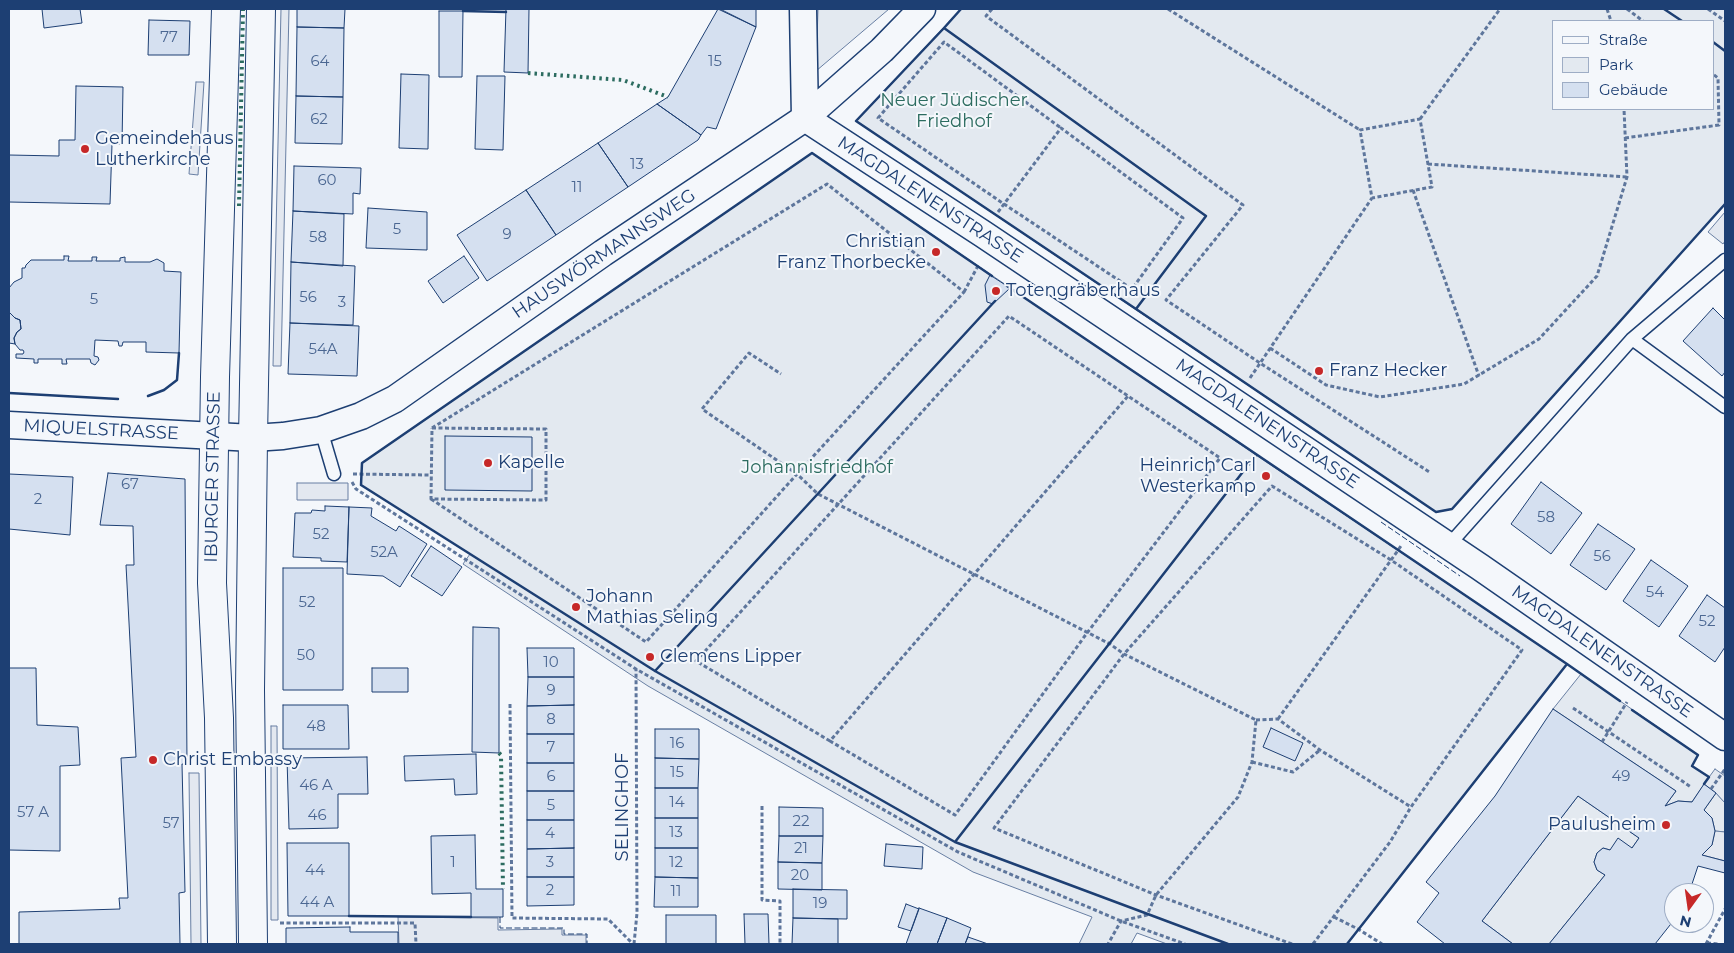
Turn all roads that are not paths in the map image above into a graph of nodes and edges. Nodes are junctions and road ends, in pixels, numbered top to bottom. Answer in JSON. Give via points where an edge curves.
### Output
{"nodes":[{"id":1,"x":226,"y":9,"type":"edge"},
{"id":2,"x":262,"y":9,"type":"edge"},
{"id":3,"x":803,"y":9,"type":"edge"},
{"id":4,"x":922,"y":9,"type":"edge"},
{"id":5,"x":805,"y":118,"type":"junction"},
{"id":6,"x":1725,"y":260,"type":"edge"},
{"id":7,"x":1632,"y":339,"type":"junction"},
{"id":8,"x":1725,"y":407,"type":"edge"},
{"id":9,"x":9,"y":425,"type":"edge"},
{"id":10,"x":321,"y":430,"type":"junction"},
{"id":11,"x":214,"y":437,"type":"junction"},
{"id":12,"x":252,"y":438,"type":"junction"},
{"id":13,"x":334,"y":474,"type":"dead end"},
{"id":14,"x":1448,"y":546,"type":"junction"},
{"id":15,"x":1725,"y":737,"type":"edge"},
{"id":16,"x":252,"y":933,"type":"edge"},
{"id":17,"x":222,"y":944,"type":"edge"}],
"edges":[{"from":1,"to":11,"type":"main road","name":"IBURGER STRASSE"},
{"from":2,"to":12,"type":"main road"},
{"from":3,"to":5,"type":"street"},
{"from":4,"to":5,"type":"street","name":"HAUSWÖRMANNSWEG","via":[[882,50]]},
{"from":5,"to":10,"type":"street","name":"HAUSWÖRMANNSWEG","via":[[603,253],[395,399],[362,416]]},
{"from":5,"to":14,"type":"street","name":"MAGDALENENSTRASSE"},
{"from":6,"to":7,"type":"lane"},
{"from":7,"to":8,"type":"lane"},
{"from":7,"to":14,"type":"lane"},
{"from":9,"to":11,"type":"street","name":"MIQUELSTRASSE"},
{"from":10,"to":12,"type":"street","name":"HAUSWÖRMANNSWEG"},
{"from":10,"to":13,"type":"lane"},
{"from":11,"to":12,"type":"street","name":"MIQUELSTRASSE"},
{"from":11,"to":17,"type":"main road","name":"IBURGER STRASSE","via":[[212,583],[219,718]]},
{"from":12,"to":16,"type":"main road"},
{"from":14,"to":15,"type":"street","name":"MAGDALENENSTRASSE"}]}
